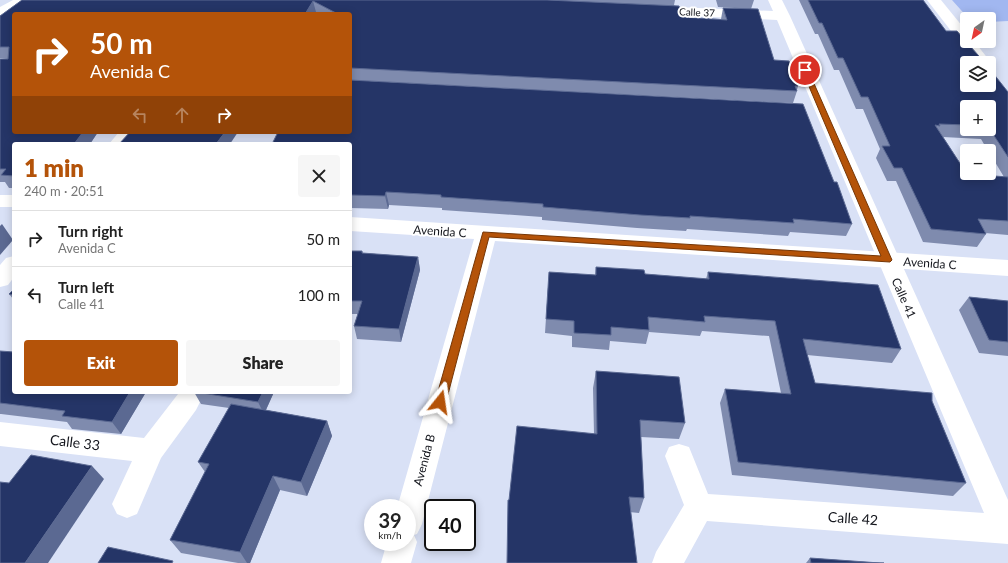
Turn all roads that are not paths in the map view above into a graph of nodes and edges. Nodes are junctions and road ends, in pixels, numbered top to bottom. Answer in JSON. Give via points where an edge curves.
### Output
{"nodes":[{"id":1,"x":22,"y":0,"type":"edge"},
{"id":2,"x":934,"y":0,"type":"edge"},
{"id":3,"x":779,"y":8,"type":"edge"},
{"id":4,"x":640,"y":10,"type":"edge"},
{"id":5,"x":0,"y":13,"type":"edge"},
{"id":6,"x":979,"y":56,"type":"edge"},
{"id":7,"x":127,"y":134,"type":"edge"},
{"id":8,"x":120,"y":142,"type":"edge"},
{"id":9,"x":0,"y":201,"type":"edge"},
{"id":10,"x":12,"y":202,"type":"edge"},
{"id":11,"x":352,"y":224,"type":"edge"},
{"id":12,"x":486,"y":234,"type":"junction"},
{"id":13,"x":887,"y":260,"type":"junction"},
{"id":14,"x":12,"y":265,"type":"edge"},
{"id":15,"x":1008,"y":268,"type":"edge"},
{"id":16,"x":0,"y":279,"type":"edge"},
{"id":17,"x":187,"y":402,"type":"dead end"},
{"id":18,"x":0,"y":434,"type":"edge"},
{"id":19,"x":150,"y":451,"type":"junction"},
{"id":20,"x":679,"y":456,"type":"dead end"},
{"id":21,"x":414,"y":499,"type":"edge"},
{"id":22,"x":127,"y":504,"type":"dead end"},
{"id":23,"x":699,"y":507,"type":"junction"},
{"id":24,"x":1007,"y":529,"type":"edge"},
{"id":25,"x":399,"y":551,"type":"edge"},
{"id":26,"x":396,"y":563,"type":"edge"},
{"id":27,"x":667,"y":563,"type":"edge"}],
"edges":[{"from":1,"to":5,"type":"street"},
{"from":2,"to":6,"type":"street"},
{"from":3,"to":4,"type":"street","name":"Calle 37"},
{"from":3,"to":13,"type":"street","name":"Calle 41","via":[[814,111]]},
{"from":7,"to":8,"type":"street"},
{"from":9,"to":10,"type":"street"},
{"from":11,"to":12,"type":"street","name":"Avenida C"},
{"from":12,"to":13,"type":"street","name":"Avenida C"},
{"from":12,"to":21,"type":"street","name":"Avenida B"},
{"from":13,"to":15,"type":"street","name":"Avenida C"},
{"from":13,"to":24,"type":"street","name":"Calle 41"},
{"from":14,"to":16,"type":"street"},
{"from":17,"to":19,"type":"street"},
{"from":18,"to":19,"type":"street","name":"Calle 33"},
{"from":19,"to":22,"type":"street"},
{"from":20,"to":23,"type":"street"},
{"from":23,"to":24,"type":"street","name":"Calle 42"},
{"from":23,"to":27,"type":"street"},
{"from":25,"to":26,"type":"street"}]}
